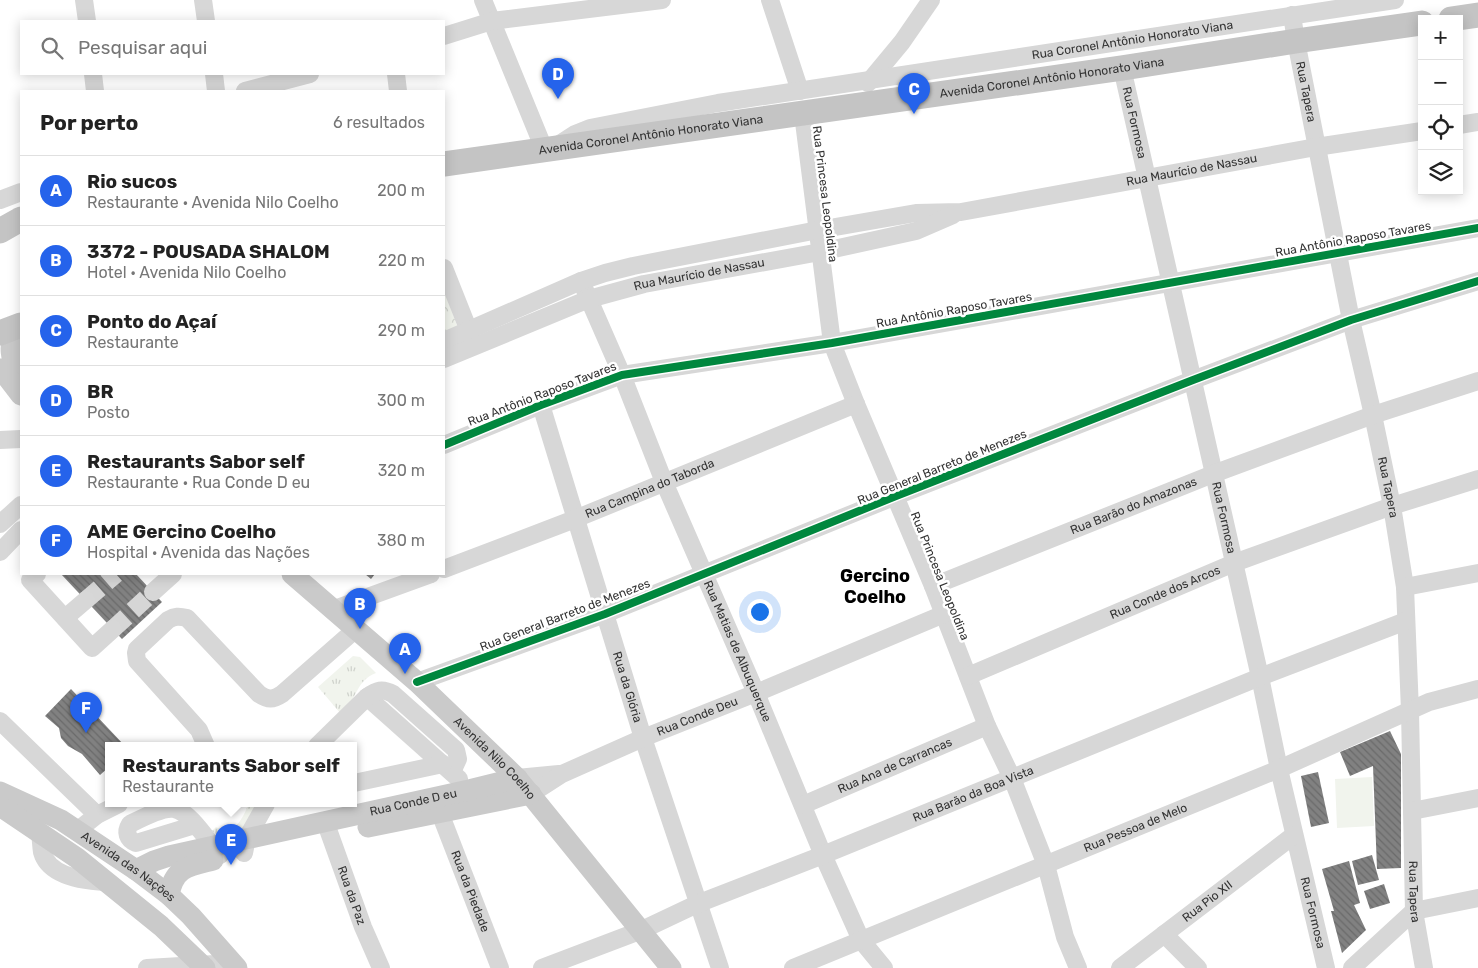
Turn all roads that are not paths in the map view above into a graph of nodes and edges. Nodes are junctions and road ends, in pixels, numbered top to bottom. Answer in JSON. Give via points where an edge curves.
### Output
{"nodes":[{"id":1,"x":84,"y":0,"type":"edge"},
{"id":2,"x":203,"y":0,"type":"edge"},
{"id":3,"x":483,"y":0,"type":"edge"},
{"id":4,"x":662,"y":0,"type":"edge"},
{"id":5,"x":770,"y":0,"type":"edge"},
{"id":6,"x":931,"y":0,"type":"edge"},
{"id":7,"x":1394,"y":0,"type":"edge"},
{"id":8,"x":1292,"y":15,"type":"junction"},
{"id":9,"x":1478,"y":15,"type":"edge"},
{"id":10,"x":1463,"y":17,"type":"edge"},
{"id":11,"x":87,"y":20,"type":"edge"},
{"id":12,"x":206,"y":20,"type":"edge"},
{"id":13,"x":492,"y":21,"type":"junction"},
{"id":14,"x":1418,"y":24,"type":"edge"},
{"id":15,"x":445,"y":36,"type":"edge"},
{"id":16,"x":1296,"y":41,"type":"junction"},
{"id":17,"x":1122,"y":68,"type":"junction"},
{"id":18,"x":93,"y":75,"type":"edge"},
{"id":19,"x":214,"y":75,"type":"edge"},
{"id":20,"x":306,"y":75,"type":"edge"},
{"id":21,"x":396,"y":75,"type":"edge"},
{"id":22,"x":871,"y":80,"type":"junction"},
{"id":23,"x":95,"y":90,"type":"edge"},
{"id":24,"x":216,"y":90,"type":"edge"},
{"id":25,"x":249,"y":90,"type":"edge"},
{"id":26,"x":398,"y":90,"type":"edge"},
{"id":27,"x":801,"y":103,"type":"junction"},
{"id":28,"x":845,"y":108,"type":"junction"},
{"id":29,"x":1478,"y":122,"type":"edge"},
{"id":30,"x":1463,"y":124,"type":"edge"},
{"id":31,"x":1418,"y":132,"type":"edge"},
{"id":32,"x":1316,"y":147,"type":"junction"},
{"id":33,"x":548,"y":149,"type":"junction"},
{"id":34,"x":445,"y":164,"type":"edge"},
{"id":35,"x":1146,"y":178,"type":"junction"},
{"id":36,"x":20,"y":193,"type":"edge"},
{"id":37,"x":5,"y":204,"type":"edge"},
{"id":38,"x":961,"y":212,"type":"junction"},
{"id":39,"x":20,"y":220,"type":"edge"},
{"id":40,"x":1478,"y":228,"type":"edge"},
{"id":41,"x":818,"y":230,"type":"junction"},
{"id":42,"x":0,"y":231,"type":"edge"},
{"id":43,"x":820,"y":252,"type":"junction"},
{"id":44,"x":1339,"y":252,"type":"junction"},
{"id":45,"x":445,"y":270,"type":"edge"},
{"id":46,"x":581,"y":281,"type":"junction"},
{"id":47,"x":1478,"y":281,"type":"edge"},
{"id":48,"x":1172,"y":283,"type":"junction"},
{"id":49,"x":588,"y":298,"type":"junction"},
{"id":50,"x":1351,"y":320,"type":"junction"},
{"id":51,"x":13,"y":328,"type":"edge"},
{"id":52,"x":472,"y":338,"type":"junction"},
{"id":53,"x":445,"y":341,"type":"edge"},
{"id":54,"x":832,"y":343,"type":"junction"},
{"id":55,"x":445,"y":358,"type":"edge"},
{"id":56,"x":0,"y":367,"type":"edge"},
{"id":57,"x":622,"y":375,"type":"junction"},
{"id":58,"x":20,"y":376,"type":"edge"},
{"id":59,"x":1193,"y":380,"type":"junction"},
{"id":60,"x":1478,"y":381,"type":"edge"},
{"id":61,"x":20,"y":394,"type":"edge"},
{"id":62,"x":856,"y":404,"type":"junction"},
{"id":63,"x":541,"y":405,"type":"junction"},
{"id":64,"x":1373,"y":415,"type":"junction"},
{"id":65,"x":20,"y":439,"type":"edge"},
{"id":66,"x":0,"y":440,"type":"edge"},
{"id":67,"x":445,"y":445,"type":"edge"},
{"id":68,"x":1213,"y":474,"type":"junction"},
{"id":69,"x":1478,"y":479,"type":"edge"},
{"id":70,"x":664,"y":482,"type":"junction"},
{"id":71,"x":896,"y":496,"type":"junction"},
{"id":72,"x":20,"y":506,"type":"edge"},
{"id":73,"x":1392,"y":506,"type":"junction"},
{"id":74,"x":575,"y":519,"type":"junction"},
{"id":75,"x":0,"y":524,"type":"edge"},
{"id":76,"x":20,"y":531,"type":"edge"},
{"id":77,"x":0,"y":552,"type":"edge"},
{"id":78,"x":1234,"y":564,"type":"junction"},
{"id":79,"x":445,"y":569,"type":"edge"},
{"id":80,"x":1478,"y":573,"type":"edge"},
{"id":81,"x":704,"y":574,"type":"junction"},
{"id":82,"x":36,"y":575,"type":"edge"},
{"id":83,"x":172,"y":575,"type":"edge"},
{"id":84,"x":293,"y":575,"type":"edge"},
{"id":85,"x":427,"y":575,"type":"edge"},
{"id":86,"x":933,"y":586,"type":"junction"},
{"id":87,"x":1406,"y":587,"type":"junction"},
{"id":88,"x":153,"y":592,"type":"tunnel mouth"},
{"id":89,"x":86,"y":600,"type":"tunnel mouth"},
{"id":90,"x":332,"y":610,"type":"junction"},
{"id":91,"x":605,"y":614,"type":"junction"},
{"id":92,"x":944,"y":614,"type":"junction"},
{"id":93,"x":65,"y":618,"type":"junction"},
{"id":94,"x":1406,"y":621,"type":"junction"},
{"id":95,"x":113,"y":629,"type":"tunnel mouth"},
{"id":96,"x":356,"y":629,"type":"junction"},
{"id":97,"x":968,"y":676,"type":"junction"},
{"id":98,"x":1260,"y":677,"type":"junction"},
{"id":99,"x":417,"y":682,"type":"junction"},
{"id":100,"x":1478,"y":689,"type":"edge"},
{"id":101,"x":756,"y":693,"type":"junction"},
{"id":102,"x":1410,"y":711,"type":"junction"},
{"id":103,"x":0,"y":721,"type":"edge"},
{"id":104,"x":987,"y":726,"type":"junction"},
{"id":105,"x":643,"y":738,"type":"junction"},
{"id":106,"x":204,"y":742,"type":"edge"},
{"id":107,"x":321,"y":742,"type":"edge"},
{"id":108,"x":447,"y":768,"type":"junction"},
{"id":109,"x":1279,"y":769,"type":"junction"},
{"id":110,"x":562,"y":774,"type":"junction"},
{"id":111,"x":517,"y":778,"type":"junction"},
{"id":112,"x":1012,"y":778,"type":"junction"},
{"id":113,"x":357,"y":783,"type":"edge"},
{"id":114,"x":0,"y":792,"type":"edge"},
{"id":115,"x":530,"y":794,"type":"junction"},
{"id":116,"x":474,"y":797,"type":"junction"},
{"id":117,"x":1478,"y":798,"type":"edge"},
{"id":118,"x":803,"y":805,"type":"junction"},
{"id":119,"x":0,"y":806,"type":"edge"},
{"id":120,"x":113,"y":807,"type":"edge"},
{"id":121,"x":264,"y":807,"type":"edge"},
{"id":122,"x":1412,"y":810,"type":"junction"},
{"id":123,"x":440,"y":813,"type":"junction"},
{"id":124,"x":97,"y":815,"type":"junction"},
{"id":125,"x":195,"y":825,"type":"dead end"},
{"id":126,"x":327,"y":828,"type":"junction"},
{"id":127,"x":77,"y":831,"type":"junction"},
{"id":128,"x":1294,"y":835,"type":"junction"},
{"id":129,"x":245,"y":846,"type":"junction"},
{"id":130,"x":217,"y":852,"type":"junction"},
{"id":131,"x":823,"y":855,"type":"junction"},
{"id":132,"x":1046,"y":865,"type":"junction"},
{"id":133,"x":136,"y":870,"type":"junction"},
{"id":134,"x":169,"y":895,"type":"junction"},
{"id":135,"x":1478,"y":898,"type":"edge"},
{"id":136,"x":697,"y":904,"type":"junction"},
{"id":137,"x":1414,"y":911,"type":"junction"},
{"id":138,"x":642,"y":930,"type":"junction"},
{"id":139,"x":1164,"y":934,"type":"junction"},
{"id":140,"x":861,"y":940,"type":"junction"},
{"id":141,"x":234,"y":965,"type":"edge"},
{"id":142,"x":203,"y":966,"type":"edge"},
{"id":143,"x":147,"y":968,"type":"edge"},
{"id":144,"x":381,"y":968,"type":"edge"},
{"id":145,"x":500,"y":968,"type":"edge"},
{"id":146,"x":542,"y":968,"type":"edge"},
{"id":147,"x":671,"y":968,"type":"edge"},
{"id":148,"x":720,"y":968,"type":"edge"},
{"id":149,"x":792,"y":968,"type":"edge"},
{"id":150,"x":884,"y":968,"type":"edge"},
{"id":151,"x":1078,"y":968,"type":"edge"},
{"id":152,"x":1120,"y":968,"type":"edge"},
{"id":153,"x":1198,"y":968,"type":"edge"},
{"id":154,"x":1326,"y":968,"type":"edge"},
{"id":155,"x":1352,"y":968,"type":"edge"},
{"id":156,"x":1424,"y":968,"type":"edge"}],
"edges":[{"from":1,"to":11,"type":"street"},
{"from":2,"to":12,"type":"street"},
{"from":3,"to":13,"type":"street"},
{"from":4,"to":13,"type":"street"},
{"from":5,"to":27,"type":"street","name":"Rua Princesa Leopoldina"},
{"from":6,"to":22,"type":"street"},
{"from":7,"to":8,"type":"street","name":"Rua Coronel Antônio Honorato Viana"},
{"from":8,"to":16,"type":"street","name":"Rua Tapera"},
{"from":8,"to":22,"type":"street","name":"Rua Coronel Antônio Honorato Viana"},
{"from":9,"to":10,"type":"highway"},
{"from":13,"to":15,"type":"street"},
{"from":13,"to":33,"type":"street"},
{"from":14,"to":16,"type":"highway","name":"Avenida Coronel Antônio Honorato Viana"},
{"from":16,"to":17,"type":"highway","name":"Avenida Coronel Antônio Honorato Viana"},
{"from":16,"to":32,"type":"street","name":"Rua Tapera"},
{"from":17,"to":28,"type":"highway","name":"Avenida Coronel Antônio Honorato Viana"},
{"from":17,"to":35,"type":"street","name":"Rua Formosa"},
{"from":18,"to":23,"type":"street"},
{"from":19,"to":24,"type":"street"},
{"from":20,"to":25,"type":"street"},
{"from":21,"to":26,"type":"street"},
{"from":22,"to":27,"type":"street","name":"Rua Coronel Antônio Honorato Viana"},
{"from":22,"to":28,"type":"street"},
{"from":27,"to":28,"type":"highway","name":"Avenida Coronel Antônio Honorato Viana"},
{"from":27,"to":33,"type":"highway","name":"Avenida Coronel Antônio Honorato Viana","via":[[715,115]]},
{"from":27,"to":41,"type":"street","name":"Rua Princesa Leopoldina"},
{"from":29,"to":30,"type":"street"},
{"from":31,"to":32,"type":"street","name":"Rua Maurício de Nassau"},
{"from":32,"to":35,"type":"street","name":"Rua Maurício de Nassau"},
{"from":32,"to":44,"type":"street","name":"Rua Tapera"},
{"from":33,"to":34,"type":"highway","name":"Avenida Coronel Antônio Honorato Viana"},
{"from":35,"to":38,"type":"street","name":"Rua Maurício de Nassau"},
{"from":35,"to":48,"type":"street","name":"Rua Formosa"},
{"from":36,"to":37,"type":"street"},
{"from":38,"to":41,"type":"street","name":"Rua Maurício de Nassau","via":[[916,213]]},
{"from":38,"to":43,"type":"street","name":"Rua Maurício de Nassau","via":[[916,231]]},
{"from":39,"to":42,"type":"highway"},
{"from":40,"to":44,"type":"street","name":"Rua Antônio Raposo Tavares"},
{"from":41,"to":43,"type":"street","name":"Rua Princesa Leopoldina"},
{"from":41,"to":46,"type":"street","name":"Rua Maurício de Nassau","via":[[633,266]]},
{"from":43,"to":49,"type":"street","name":"Rua Maurício de Nassau","via":[[644,284]]},
{"from":43,"to":54,"type":"street","name":"Rua Princesa Leopoldina"},
{"from":44,"to":48,"type":"street","name":"Rua Antônio Raposo Tavares"},
{"from":44,"to":50,"type":"street","name":"Rua Tapera"},
{"from":45,"to":52,"type":"street"},
{"from":46,"to":49,"type":"street","name":"Rua Matias de Albuquerque"},
{"from":46,"to":52,"type":"street","name":"Rua Maurício de Nassau"},
{"from":47,"to":50,"type":"street","name":"Rua General Barreto de Menezes"},
{"from":48,"to":54,"type":"street","name":"Rua Antônio Raposo Tavares"},
{"from":48,"to":59,"type":"street","name":"Rua Formosa"},
{"from":49,"to":52,"type":"street","name":"Rua Maurício de Nassau"},
{"from":49,"to":57,"type":"street","name":"Rua Matias de Albuquerque"},
{"from":50,"to":59,"type":"street","name":"Rua General Barreto de Menezes"},
{"from":50,"to":64,"type":"street","name":"Rua Tapera"},
{"from":51,"to":58,"type":"main road","via":[[14,366]]},
{"from":52,"to":53,"type":"street","name":"Rua Maurício de Nassau"},
{"from":52,"to":55,"type":"street","name":"Rua Maurício de Nassau"},
{"from":54,"to":57,"type":"street","name":"Rua Antônio Raposo Tavares"},
{"from":54,"to":62,"type":"street","name":"Rua Princesa Leopoldina"},
{"from":56,"to":61,"type":"main road"},
{"from":57,"to":63,"type":"street","name":"Rua Antônio Raposo Tavares"},
{"from":57,"to":70,"type":"street","name":"Rua Matias de Albuquerque"},
{"from":59,"to":68,"type":"street","name":"Rua Formosa"},
{"from":59,"to":71,"type":"street","name":"Rua General Barreto de Menezes"},
{"from":60,"to":64,"type":"street","name":"Rua Barão do Amazonas"},
{"from":62,"to":70,"type":"street","name":"Rua Campina do Taborda"},
{"from":62,"to":71,"type":"street","name":"Rua Princesa Leopoldina"},
{"from":63,"to":67,"type":"street","name":"Rua Antônio Raposo Tavares"},
{"from":63,"to":74,"type":"street","name":"Rua da Glória"},
{"from":64,"to":68,"type":"street","name":"Rua Barão do Amazonas"},
{"from":64,"to":73,"type":"street","name":"Rua Tapera"},
{"from":65,"to":66,"type":"street"},
{"from":68,"to":78,"type":"street","name":"Rua Formosa"},
{"from":68,"to":86,"type":"street","name":"Rua Barão do Amazonas"},
{"from":69,"to":73,"type":"street","name":"Rua Conde dos Arcos"},
{"from":70,"to":74,"type":"street","name":"Rua Campina do Taborda"},
{"from":70,"to":81,"type":"street","name":"Rua Matias de Albuquerque"},
{"from":71,"to":81,"type":"street","name":"Rua General Barreto de Menezes"},
{"from":71,"to":86,"type":"street","name":"Rua Princesa Leopoldina"},
{"from":72,"to":75,"type":"street"},
{"from":73,"to":78,"type":"street","name":"Rua Conde dos Arcos"},
{"from":73,"to":87,"type":"street","name":"Rua Tapera"},
{"from":74,"to":79,"type":"street","name":"Rua Campina do Taborda"},
{"from":74,"to":91,"type":"street","name":"Rua da Glória"},
{"from":76,"to":77,"type":"street"},
{"from":78,"to":97,"type":"street","name":"Rua Conde dos Arcos"},
{"from":78,"to":98,"type":"street","name":"Rua Formosa"},
{"from":80,"to":87,"type":"street"},
{"from":81,"to":91,"type":"street","name":"Rua General Barreto de Menezes"},
{"from":81,"to":101,"type":"street","name":"Rua Matias de Albuquerque"},
{"from":82,"to":93,"type":"street","via":[[30,580]]},
{"from":83,"to":88,"type":"street"},
{"from":84,"to":90,"type":"main road","name":"Avenida Nilo Coelho"},
{"from":85,"to":90,"type":"street"},
{"from":86,"to":92,"type":"street","name":"Rua Princesa Leopoldina"},
{"from":87,"to":94,"type":"street","name":"Rua Tapera"},
{"from":89,"to":93,"type":"street"},
{"from":90,"to":96,"type":"main road","name":"Avenida Nilo Coelho"},
{"from":91,"to":99,"type":"street","name":"Rua General Barreto de Menezes"},
{"from":91,"to":105,"type":"street","name":"Rua da Glória"},
{"from":92,"to":97,"type":"street","name":"Rua Princesa Leopoldina"},
{"from":92,"to":101,"type":"street","name":"Rua Conde Deu"},
{"from":93,"to":95,"type":"street","via":[[92,648]]},
{"from":94,"to":98,"type":"street","name":"Rua Barão da Boa Vista"},
{"from":94,"to":102,"type":"street","name":"Rua Tapera"},
{"from":96,"to":99,"type":"main road","name":"Avenida Nilo Coelho"},
{"from":96,"to":106,"type":"street","via":[[271,700],[259,694],[187,618],[179,616],[168,620],[137,649],[137,661],[199,730]]},
{"from":97,"to":104,"type":"street","name":"Rua Princesa Leopoldina"},
{"from":98,"to":109,"type":"street","name":"Rua Formosa"},
{"from":98,"to":112,"type":"street","name":"Rua Barão da Boa Vista"},
{"from":99,"to":111,"type":"main road","name":"Avenida Nilo Coelho"},
{"from":100,"to":102,"type":"street","name":"Rua Pessoa de Melo"},
{"from":101,"to":105,"type":"street","name":"Rua Conde Deu"},
{"from":101,"to":118,"type":"street","name":"Rua Matias de Albuquerque"},
{"from":102,"to":109,"type":"street","name":"Rua Pessoa de Melo"},
{"from":102,"to":122,"type":"street","name":"Rua Tapera"},
{"from":103,"to":124,"type":"street"},
{"from":104,"to":112,"type":"street","name":"Rua Princesa Leopoldina"},
{"from":104,"to":118,"type":"street","name":"Rua Ana de Carrancas"},
{"from":105,"to":110,"type":"street","name":"Rua Conde Deu"},
{"from":105,"to":136,"type":"street","name":"Rua da Glória"},
{"from":107,"to":108,"type":"street","via":[[367,697]]},
{"from":108,"to":113,"type":"street"},
{"from":108,"to":116,"type":"street"},
{"from":109,"to":128,"type":"street","name":"Rua Formosa"},
{"from":109,"to":132,"type":"street","name":"Rua Pessoa de Melo"},
{"from":110,"to":111,"type":"street","name":"Rua Conde Deu"},
{"from":110,"to":115,"type":"street","name":"Rua Conde Deu"},
{"from":111,"to":115,"type":"main road","name":"Avenida Nilo Coelho"},
{"from":111,"to":116,"type":"main road","name":"Rua Conde D eu"},
{"from":112,"to":131,"type":"street","name":"Rua Barão da Boa Vista"},
{"from":112,"to":132,"type":"street","name":"Rua Princesa Leopoldina"},
{"from":114,"to":127,"type":"main road","name":"Avenida das Nações","via":[[46,812]]},
{"from":115,"to":116,"type":"main road","name":"Rua Conde D eu"},
{"from":115,"to":138,"type":"main road","name":"Avenida Nilo Coelho"},
{"from":116,"to":123,"type":"main road","name":"Rua Conde D eu"},
{"from":116,"to":126,"type":"main road","name":"Rua Conde D eu"},
{"from":117,"to":122,"type":"street"},
{"from":118,"to":131,"type":"street","name":"Rua Matias de Albuquerque"},
{"from":119,"to":142,"type":"main road","name":"Avenida das Nações","via":[[77,858],[161,926]]},
{"from":120,"to":124,"type":"street"},
{"from":121,"to":129,"type":"street"},
{"from":122,"to":137,"type":"street","name":"Rua Tapera"},
{"from":123,"to":126,"type":"main road","name":"Rua Conde D eu"},
{"from":123,"to":145,"type":"street","name":"Rua da Piedade"},
{"from":124,"to":127,"type":"street"},
{"from":125,"to":130,"type":"street"},
{"from":126,"to":129,"type":"main road","name":"Rua Conde D eu"},
{"from":126,"to":144,"type":"street","name":"Rua da Paz"},
{"from":127,"to":133,"type":"main road","name":"Avenida das Nações"},
{"from":128,"to":139,"type":"street","name":"Rua Pio XII"},
{"from":128,"to":154,"type":"street","name":"Rua Formosa"},
{"from":129,"to":130,"type":"main road","name":"Rua Conde D eu"},
{"from":130,"to":133,"type":"main road","name":"Rua Conde D eu","via":[[154,861]]},
{"from":130,"to":134,"type":"main road","name":"Rua Conde D eu","via":[[178,873],[171,882]]},
{"from":131,"to":136,"type":"street","name":"Rua Barão da Boa Vista"},
{"from":131,"to":140,"type":"street","name":"Rua Matias de Albuquerque"},
{"from":132,"to":140,"type":"street","name":"Rua Pessoa de Melo"},
{"from":132,"to":151,"type":"street","name":"Rua Princesa Leopoldina","via":[[1065,937]]},
{"from":133,"to":134,"type":"main road","name":"Avenida das Nações"},
{"from":134,"to":141,"type":"main road","name":"Avenida das Nações"},
{"from":135,"to":137,"type":"street"},
{"from":136,"to":138,"type":"street","name":"Rua Barão da Boa Vista"},
{"from":136,"to":148,"type":"street","name":"Rua da Glória"},
{"from":137,"to":155,"type":"street"},
{"from":137,"to":156,"type":"street","name":"Rua Tapera"},
{"from":138,"to":146,"type":"street","name":"Rua Barão da Boa Vista"},
{"from":138,"to":147,"type":"main road","name":"Avenida Nilo Coelho"},
{"from":139,"to":152,"type":"street","name":"Rua Pio XII"},
{"from":139,"to":153,"type":"street"},
{"from":140,"to":149,"type":"street","name":"Rua Pessoa de Melo"},
{"from":140,"to":150,"type":"street","name":"Rua Matias de Albuquerque"},
{"from":141,"to":142,"type":"street"},
{"from":142,"to":143,"type":"street"}]}
